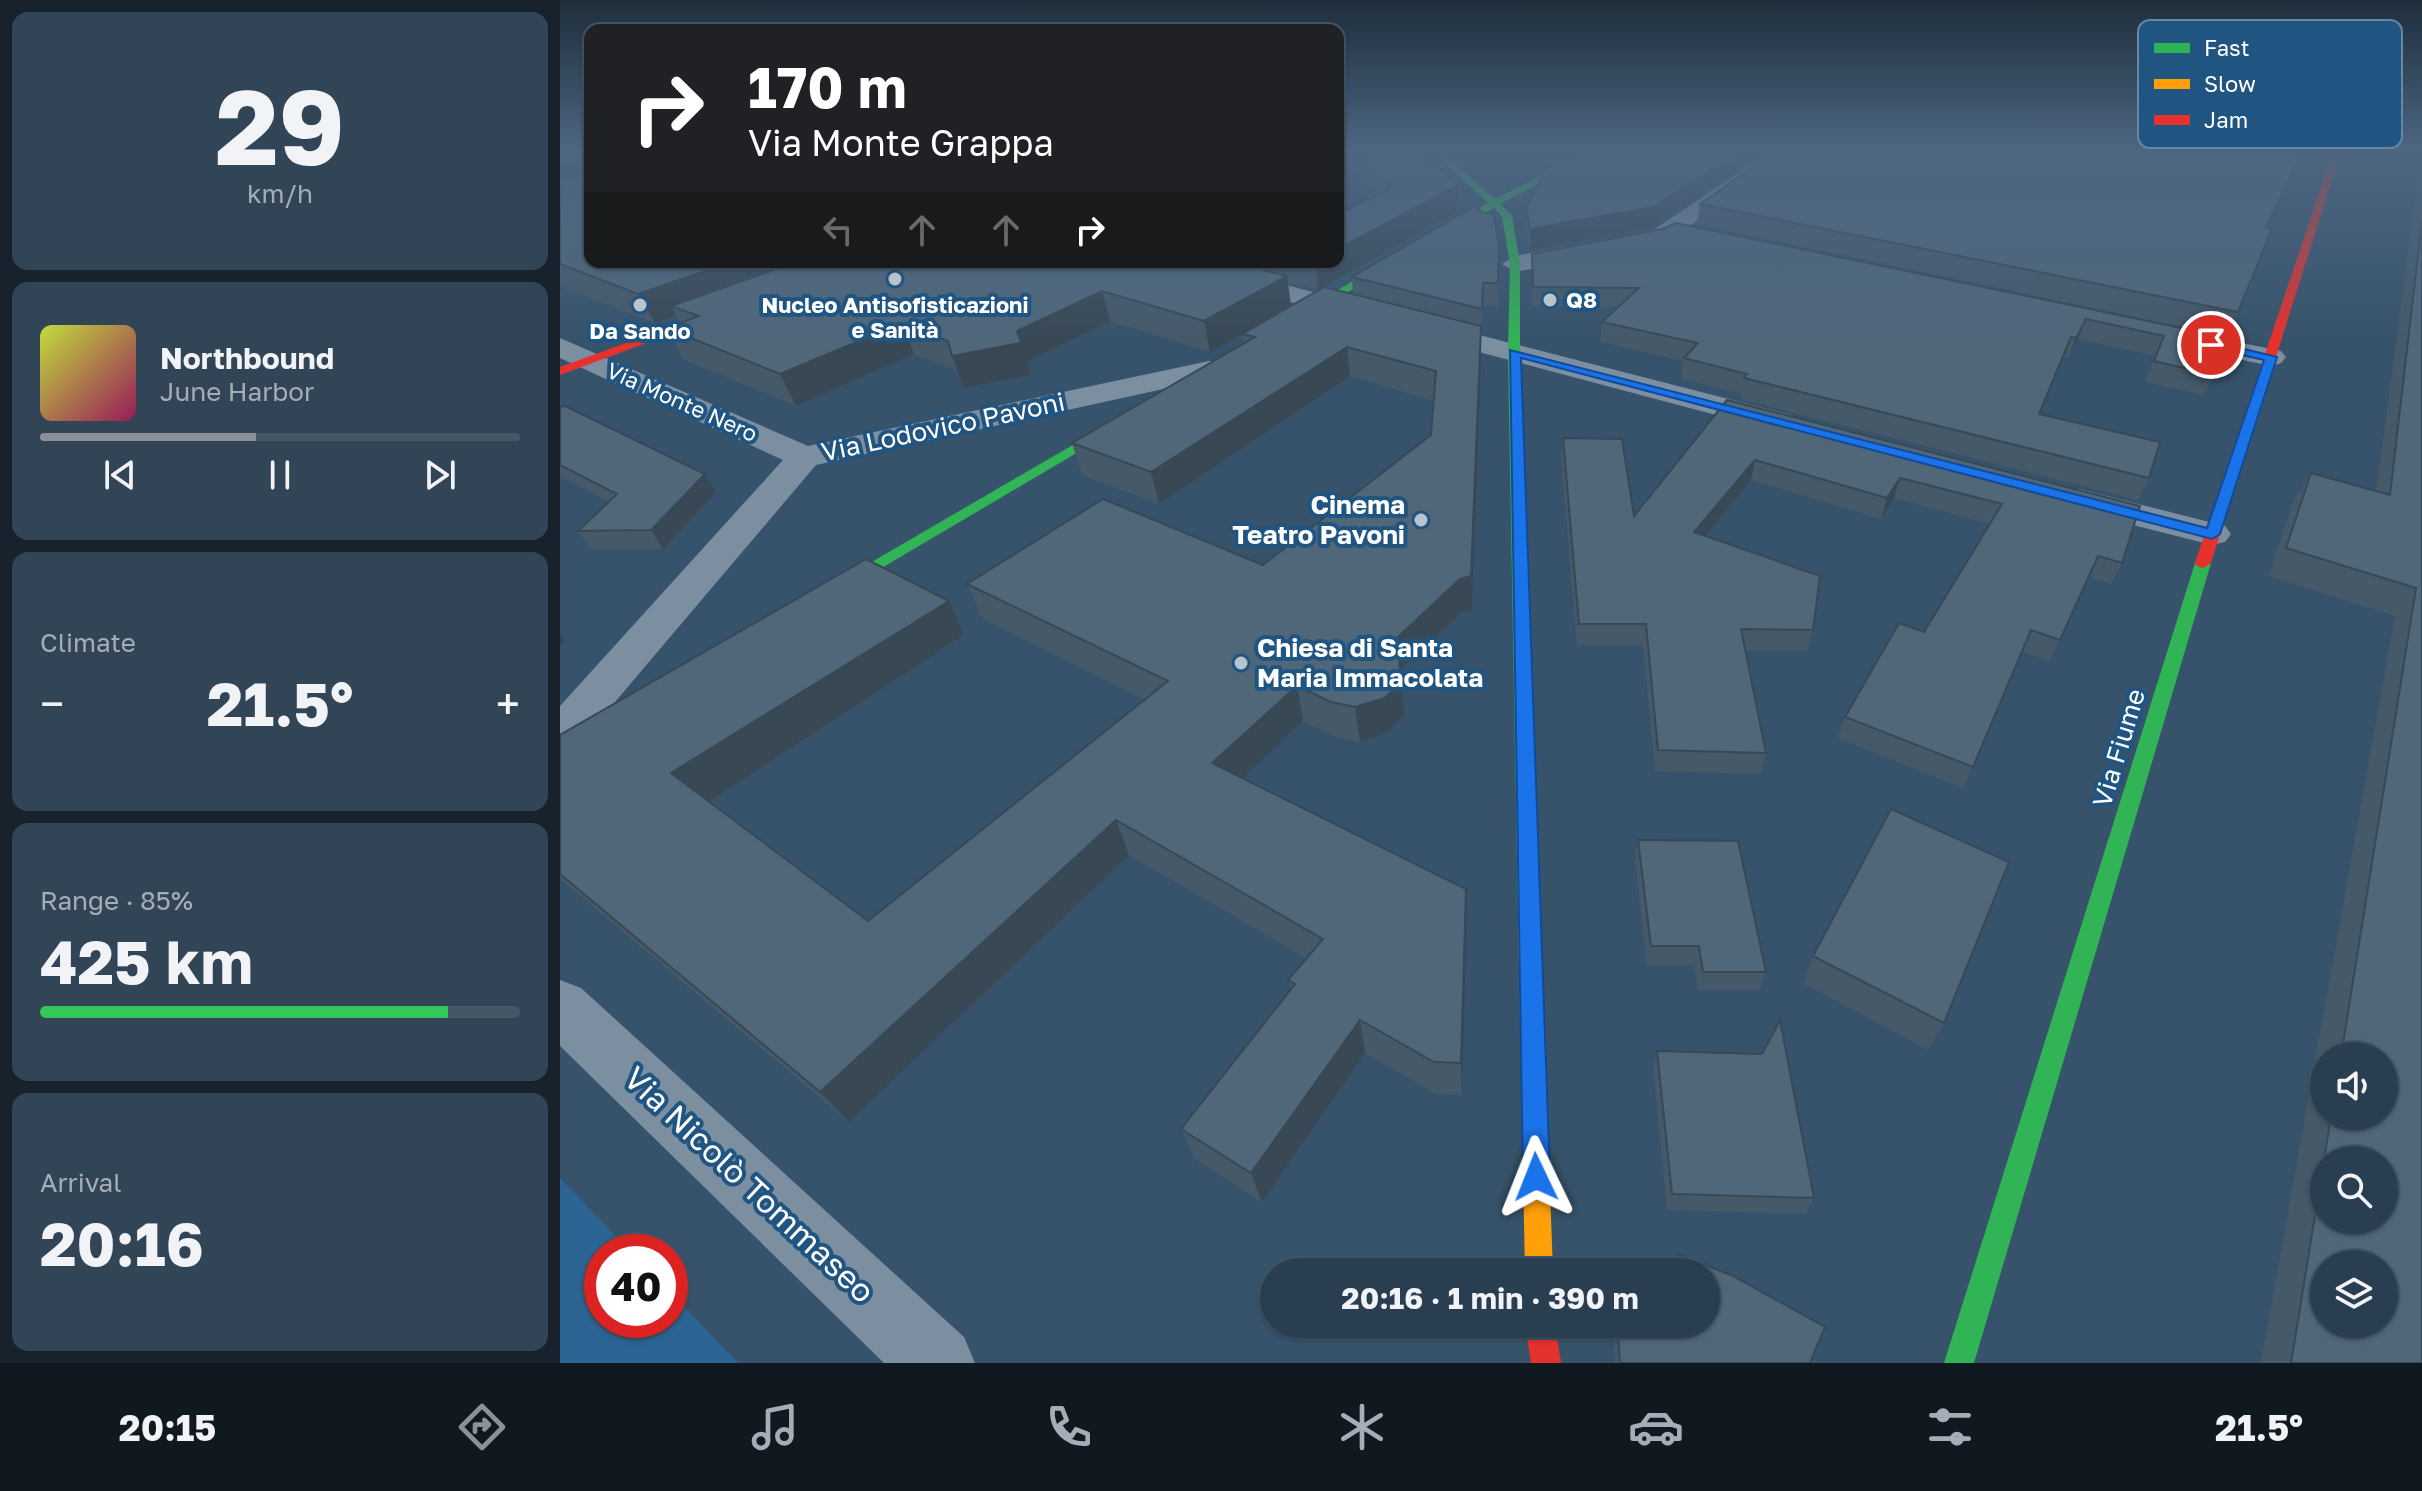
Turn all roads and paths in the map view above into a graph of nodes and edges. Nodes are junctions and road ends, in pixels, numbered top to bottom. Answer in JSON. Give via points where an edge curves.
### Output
{"nodes":[{"id":1,"x":1475,"y":215,"type":"edge"},
{"id":2,"x":1505,"y":215,"type":"edge"},
{"id":3,"x":1695,"y":215,"type":"edge"},
{"id":4,"x":2317,"y":215,"type":"edge"},
{"id":5,"x":1673,"y":230,"type":"junction"},
{"id":6,"x":1704,"y":237,"type":"edge"},
{"id":7,"x":1515,"y":264,"type":"junction"},
{"id":8,"x":1189,"y":268,"type":"edge"},
{"id":9,"x":1321,"y":302,"type":"junction"},
{"id":10,"x":738,"y":306,"type":"edge"},
{"id":11,"x":2133,"y":328,"type":"edge"},
{"id":12,"x":1271,"y":332,"type":"edge"},
{"id":13,"x":560,"y":347,"type":"edge"},
{"id":14,"x":1514,"y":353,"type":"junction"},
{"id":15,"x":2271,"y":357,"type":"junction"},
{"id":16,"x":590,"y":360,"type":"junction"},
{"id":17,"x":1215,"y":366,"type":"joint"},
{"id":18,"x":560,"y":371,"type":"edge"},
{"id":19,"x":1803,"y":428,"type":"edge"},
{"id":20,"x":804,"y":457,"type":"junction"},
{"id":21,"x":2045,"y":491,"type":"edge"},
{"id":22,"x":2212,"y":534,"type":"junction"},
{"id":23,"x":811,"y":601,"type":"edge"},
{"id":24,"x":577,"y":731,"type":"edge"},
{"id":25,"x":560,"y":745,"type":"edge"},
{"id":26,"x":560,"y":1007,"type":"edge"},
{"id":27,"x":1539,"y":1258,"type":"edge"},
{"id":28,"x":1539,"y":1338,"type":"edge"},
{"id":29,"x":1542,"y":1338,"type":"edge"},
{"id":30,"x":938,"y":1363,"type":"edge"},
{"id":31,"x":1537,"y":1363,"type":"edge"},
{"id":32,"x":1546,"y":1363,"type":"edge"},
{"id":33,"x":1959,"y":1363,"type":"edge"}],
"edges":[{"from":1,"to":9,"type":"street"},
{"from":2,"to":7,"type":"street","via":[[1512,227]]},
{"from":3,"to":5,"type":"street"},
{"from":4,"to":15,"type":"street","name":"Via Fiume"},
{"from":5,"to":6,"type":"street"},
{"from":5,"to":7,"type":"street","via":[[1633,243]]},
{"from":7,"to":14,"type":"street"},
{"from":8,"to":9,"type":"street"},
{"from":9,"to":12,"type":"street"},
{"from":9,"to":14,"type":"street"},
{"from":10,"to":16,"type":"street"},
{"from":11,"to":15,"type":"street"},
{"from":13,"to":16,"type":"street","name":"Via Monte Nero"},
{"from":14,"to":19,"type":"street"},
{"from":14,"to":27,"type":"street"},
{"from":15,"to":22,"type":"street","name":"Via Fiume"},
{"from":16,"to":18,"type":"street"},
{"from":16,"to":20,"type":"street","name":"Via Monte Nero"},
{"from":17,"to":20,"type":"street","name":"Via Lodovico Pavoni"},
{"from":17,"to":23,"type":"street","name":"Via Lodovico Pavoni"},
{"from":20,"to":24,"type":"street","name":"Via Lodovico Pavoni"},
{"from":21,"to":22,"type":"street"},
{"from":22,"to":33,"type":"street","name":"Via Fiume"},
{"from":24,"to":25,"type":"street","name":"Via Lodovico Pavoni"},
{"from":26,"to":30,"type":"street","name":"Via Nicolò Tommaseo"},
{"from":28,"to":31,"type":"street"},
{"from":29,"to":32,"type":"street"}]}
